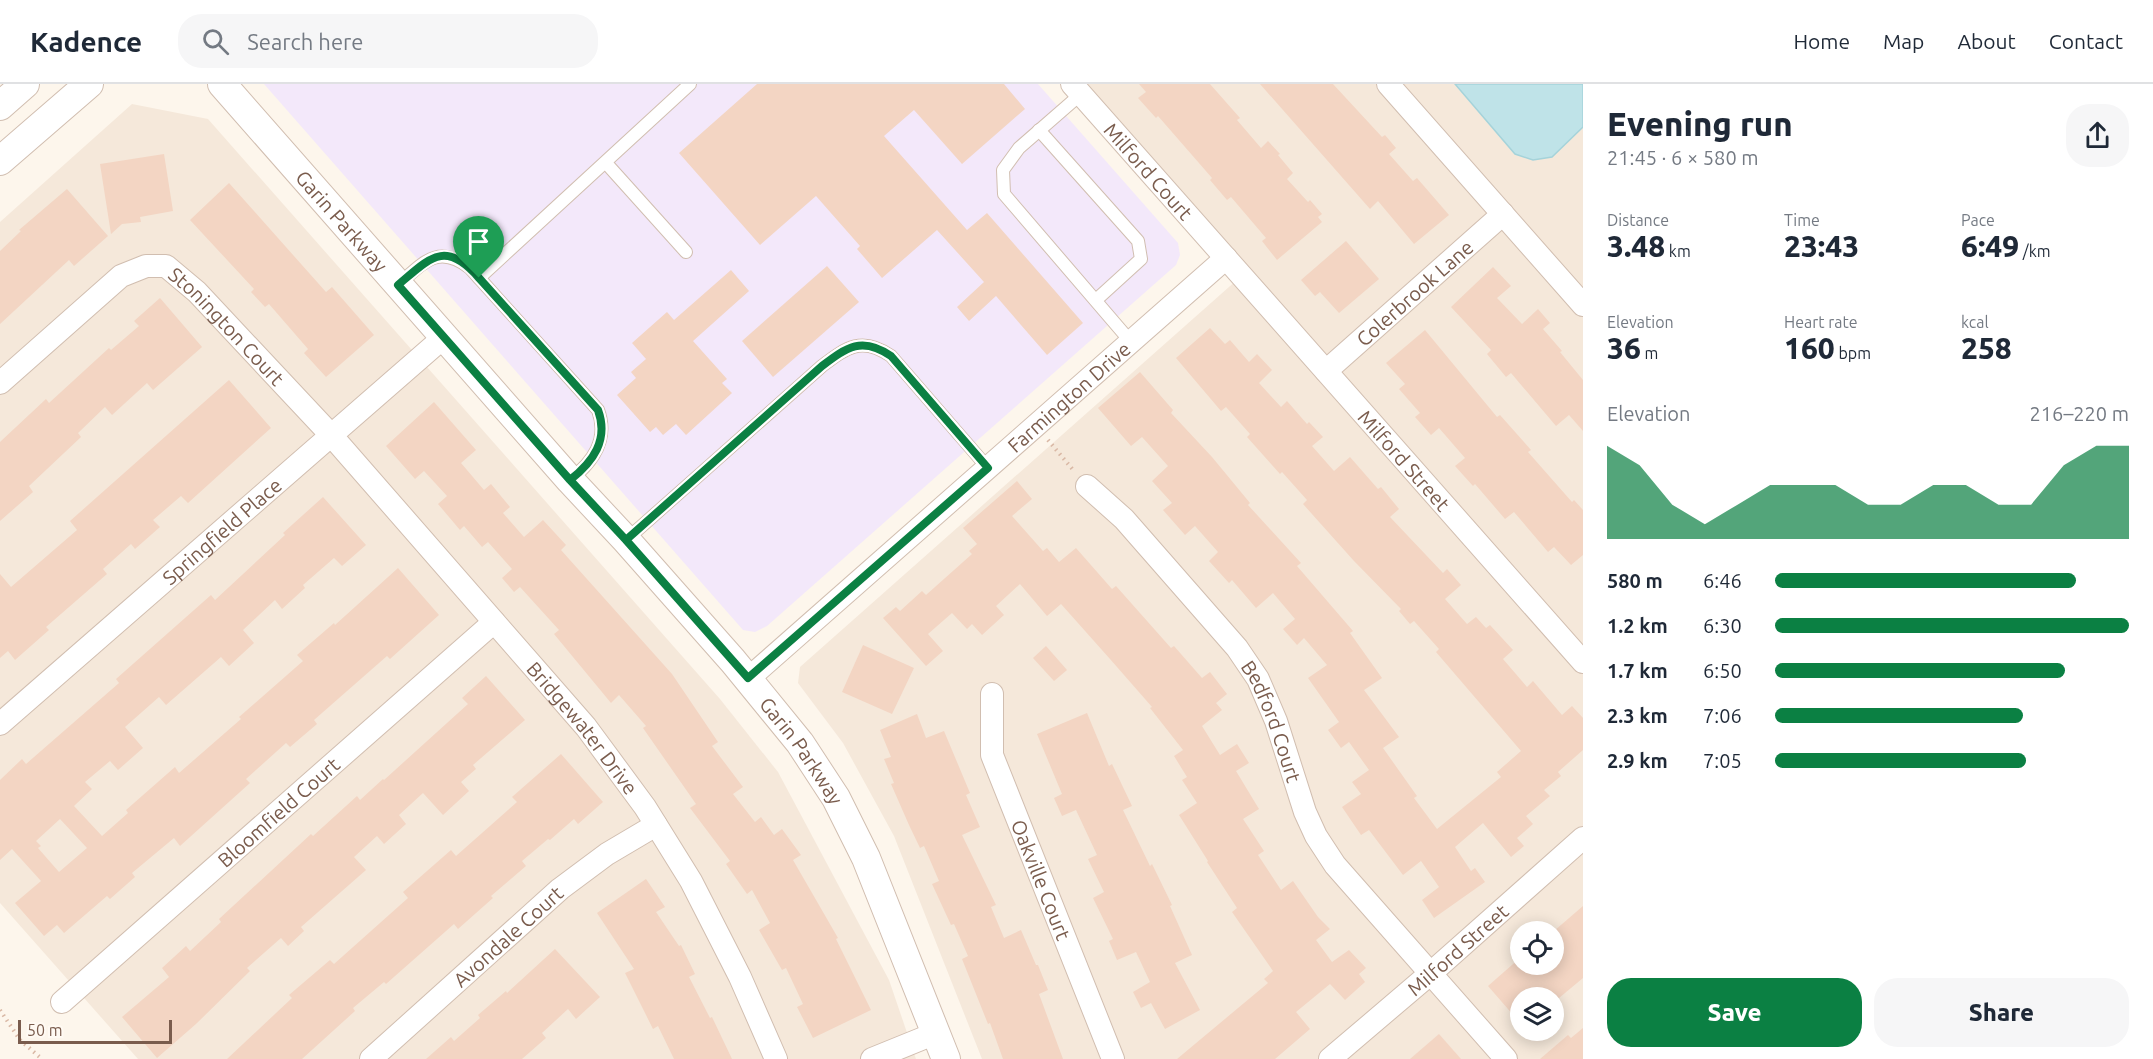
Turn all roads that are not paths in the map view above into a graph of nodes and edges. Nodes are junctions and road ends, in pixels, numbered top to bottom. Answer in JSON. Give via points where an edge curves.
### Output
{"nodes":[{"id":1,"x":25,"y":84,"type":"edge"},
{"id":2,"x":88,"y":84,"type":"edge"},
{"id":3,"x":222,"y":84,"type":"edge"},
{"id":4,"x":690,"y":84,"type":"edge"},
{"id":5,"x":1388,"y":84,"type":"edge"},
{"id":6,"x":1077,"y":89,"type":"edge"},
{"id":7,"x":0,"y":106,"type":"edge"},
{"id":8,"x":1039,"y":130,"type":"junction"},
{"id":9,"x":0,"y":161,"type":"edge"},
{"id":10,"x":606,"y":163,"type":"junction"},
{"id":11,"x":1503,"y":214,"type":"junction"},
{"id":12,"x":686,"y":252,"type":"dead end"},
{"id":13,"x":1226,"y":258,"type":"junction"},
{"id":14,"x":479,"y":278,"type":"junction"},
{"id":15,"x":398,"y":285,"type":"junction"},
{"id":16,"x":1096,"y":300,"type":"junction"},
{"id":17,"x":1583,"y":305,"type":"edge"},
{"id":18,"x":444,"y":337,"type":"junction"},
{"id":19,"x":1131,"y":342,"type":"junction"},
{"id":20,"x":1326,"y":371,"type":"junction"},
{"id":21,"x":0,"y":383,"type":"edge"},
{"id":22,"x":331,"y":435,"type":"junction"},
{"id":23,"x":988,"y":468,"type":"junction"},
{"id":24,"x":570,"y":480,"type":"junction"},
{"id":25,"x":1087,"y":486,"type":"road end"},
{"id":26,"x":626,"y":540,"type":"junction"},
{"id":27,"x":494,"y":621,"type":"junction"},
{"id":28,"x":1583,"y":662,"type":"edge"},
{"id":29,"x":748,"y":678,"type":"junction"},
{"id":30,"x":992,"y":694,"type":"dead end"},
{"id":31,"x":0,"y":724,"type":"edge"},
{"id":32,"x":656,"y":825,"type":"junction"},
{"id":33,"x":1583,"y":838,"type":"edge"},
{"id":34,"x":1431,"y":973,"type":"junction"},
{"id":35,"x":62,"y":1002,"type":"dead end"},
{"id":36,"x":941,"y":1046,"type":"edge"},
{"id":37,"x":371,"y":1059,"type":"edge"},
{"id":38,"x":776,"y":1059,"type":"edge"},
{"id":39,"x":872,"y":1059,"type":"edge"},
{"id":40,"x":1113,"y":1059,"type":"edge"},
{"id":41,"x":1330,"y":1059,"type":"edge"},
{"id":42,"x":1506,"y":1059,"type":"edge"}],
"edges":[{"from":1,"to":7,"type":"street"},
{"from":2,"to":9,"type":"street"},
{"from":3,"to":15,"type":"street","name":"Garin Parkway"},
{"from":4,"to":10,"type":"lane"},
{"from":5,"to":11,"type":"street"},
{"from":6,"to":8,"type":"lane"},
{"from":6,"to":13,"type":"street","name":"Milford Court"},
{"from":8,"to":16,"type":"lane","via":[[1003,170],[1004,194]]},
{"from":8,"to":16,"type":"lane","via":[[1138,241],[1141,259]]},
{"from":10,"to":12,"type":"lane"},
{"from":10,"to":14,"type":"lane"},
{"from":11,"to":17,"type":"street"},
{"from":11,"to":20,"type":"street","name":"Colerbrook Lane"},
{"from":13,"to":19,"type":"street","name":"Farmington Drive"},
{"from":13,"to":20,"type":"street","name":"Milford Street"},
{"from":14,"to":15,"type":"lane","via":[[457,257],[441,256],[429,260]]},
{"from":14,"to":24,"type":"lane","via":[[598,410],[602,421],[600,444],[594,457]]},
{"from":15,"to":18,"type":"street","name":"Garin Parkway"},
{"from":16,"to":19,"type":"lane"},
{"from":18,"to":22,"type":"street","name":"Springfield Place"},
{"from":18,"to":24,"type":"street","name":"Garin Parkway"},
{"from":19,"to":23,"type":"street","name":"Farmington Drive"},
{"from":20,"to":28,"type":"street","name":"Milford Street"},
{"from":21,"to":22,"type":"street","name":"Stonington Court","via":[[121,276],[146,266],[166,266],[198,292]]},
{"from":22,"to":27,"type":"street","name":"Bridgewater Drive"},
{"from":22,"to":31,"type":"street","name":"Springfield Place"},
{"from":23,"to":26,"type":"lane","via":[[898,363],[882,350],[864,345],[846,348]]},
{"from":23,"to":29,"type":"street","name":"Farmington Drive"},
{"from":24,"to":26,"type":"street","name":"Garin Parkway"},
{"from":25,"to":34,"type":"street","name":"Bedford Court","via":[[1124,519],[1237,648],[1258,679],[1276,721],[1316,836],[1335,865]]},
{"from":26,"to":29,"type":"street","name":"Garin Parkway"},
{"from":27,"to":32,"type":"street","name":"Bridgewater Drive","via":[[586,727]]},
{"from":27,"to":35,"type":"street","name":"Bloomfield Court"},
{"from":29,"to":36,"type":"street","name":"Garin Parkway","via":[[800,742],[836,798],[866,858]]},
{"from":30,"to":40,"type":"street","name":"Oakville Court","via":[[992,755]]},
{"from":32,"to":37,"type":"street","name":"Avondale Court","via":[[607,854],[560,889]]},
{"from":32,"to":38,"type":"street","name":"Bridgewater Drive","via":[[691,881]]},
{"from":33,"to":34,"type":"street","name":"Milford Street"},
{"from":34,"to":41,"type":"street","name":"Milford Street"},
{"from":34,"to":42,"type":"street","name":"Bedford Court"},
{"from":36,"to":39,"type":"street"}]}
